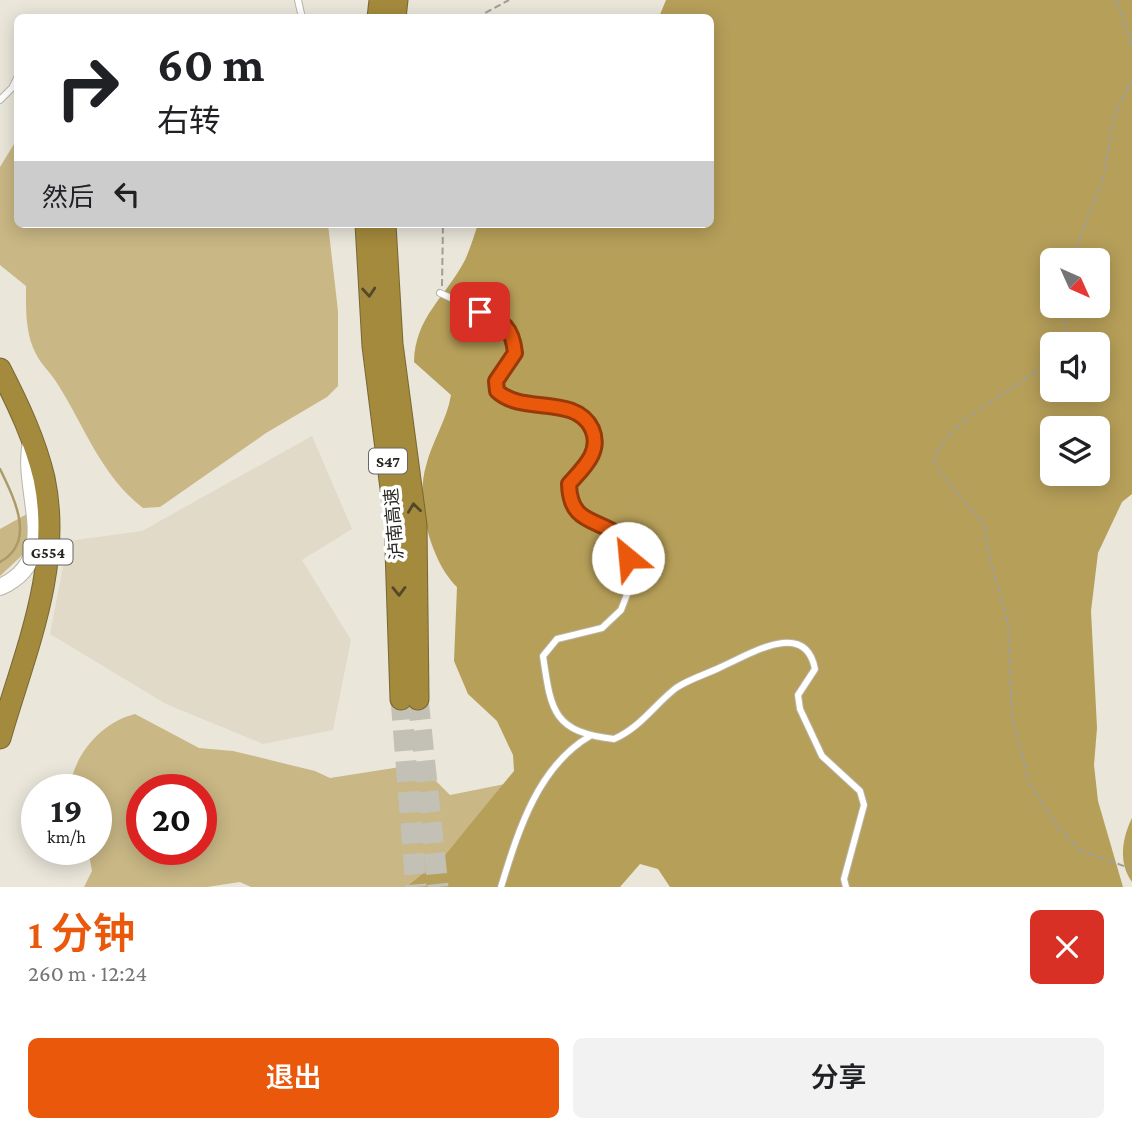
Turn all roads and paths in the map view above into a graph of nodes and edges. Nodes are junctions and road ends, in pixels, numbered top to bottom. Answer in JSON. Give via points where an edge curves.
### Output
{"nodes":[{"id":1,"x":509,"y":0,"type":"edge"},
{"id":2,"x":1115,"y":0,"type":"edge"},
{"id":3,"x":483,"y":14,"type":"edge"},
{"id":4,"x":1132,"y":46,"type":"edge"},
{"id":5,"x":1132,"y":80,"type":"edge"},
{"id":6,"x":14,"y":84,"type":"edge"},
{"id":7,"x":0,"y":100,"type":"edge"},
{"id":8,"x":366,"y":228,"type":"edge"},
{"id":9,"x":385,"y":228,"type":"edge"},
{"id":10,"x":443,"y":228,"type":"edge"},
{"id":11,"x":1076,"y":248,"type":"edge"},
{"id":12,"x":440,"y":293,"type":"joint"},
{"id":13,"x":1040,"y":367,"type":"edge"},
{"id":14,"x":0,"y":369,"type":"edge"},
{"id":15,"x":32,"y":440,"type":"junction"},
{"id":16,"x":0,"y":587,"type":"edge"},
{"id":17,"x":591,"y":736,"type":"junction"},
{"id":18,"x":0,"y":738,"type":"edge"},
{"id":19,"x":1132,"y":869,"type":"edge"},
{"id":20,"x":500,"y":887,"type":"edge"},
{"id":21,"x":846,"y":887,"type":"edge"}],
"edges":[{"from":1,"to":3,"type":"path"},
{"from":2,"to":4,"type":"path"},
{"from":5,"to":11,"type":"path","via":[[1115,112],[1102,179]]},
{"from":6,"to":7,"type":"lane"},
{"from":8,"to":9,"type":"highway","name":"泸南高速","number":"S47","one_way":true,"via":[[373,346],[395,520],[410,699],[416,525],[392,344]]},
{"from":10,"to":12,"type":"path"},
{"from":12,"to":17,"type":"lane","via":[[500,321],[513,334],[515,353],[496,381],[497,391],[506,400],[572,410],[587,418],[596,438],[591,459],[569,484],[569,501],[584,519],[622,537],[633,579],[621,610],[602,628],[557,639],[543,656],[550,703],[574,732]]},
{"from":13,"to":19,"type":"path","via":[[965,419],[941,443],[934,458],[940,473],[984,524],[1007,623],[1012,716],[1029,783],[1057,826],[1080,850]]},
{"from":14,"to":15,"type":"highway","number":"G554"},
{"from":15,"to":16,"type":"street","via":[[34,550],[22,573]]},
{"from":15,"to":18,"type":"highway","number":"G554","via":[[46,491],[48,559],[35,623]]},
{"from":17,"to":20,"type":"lane","via":[[540,786]]},
{"from":17,"to":21,"type":"lane","via":[[614,739],[628,733],[678,687],[777,642],[801,645],[815,669],[798,695],[800,709],[822,756],[860,791],[864,805]]}]}
